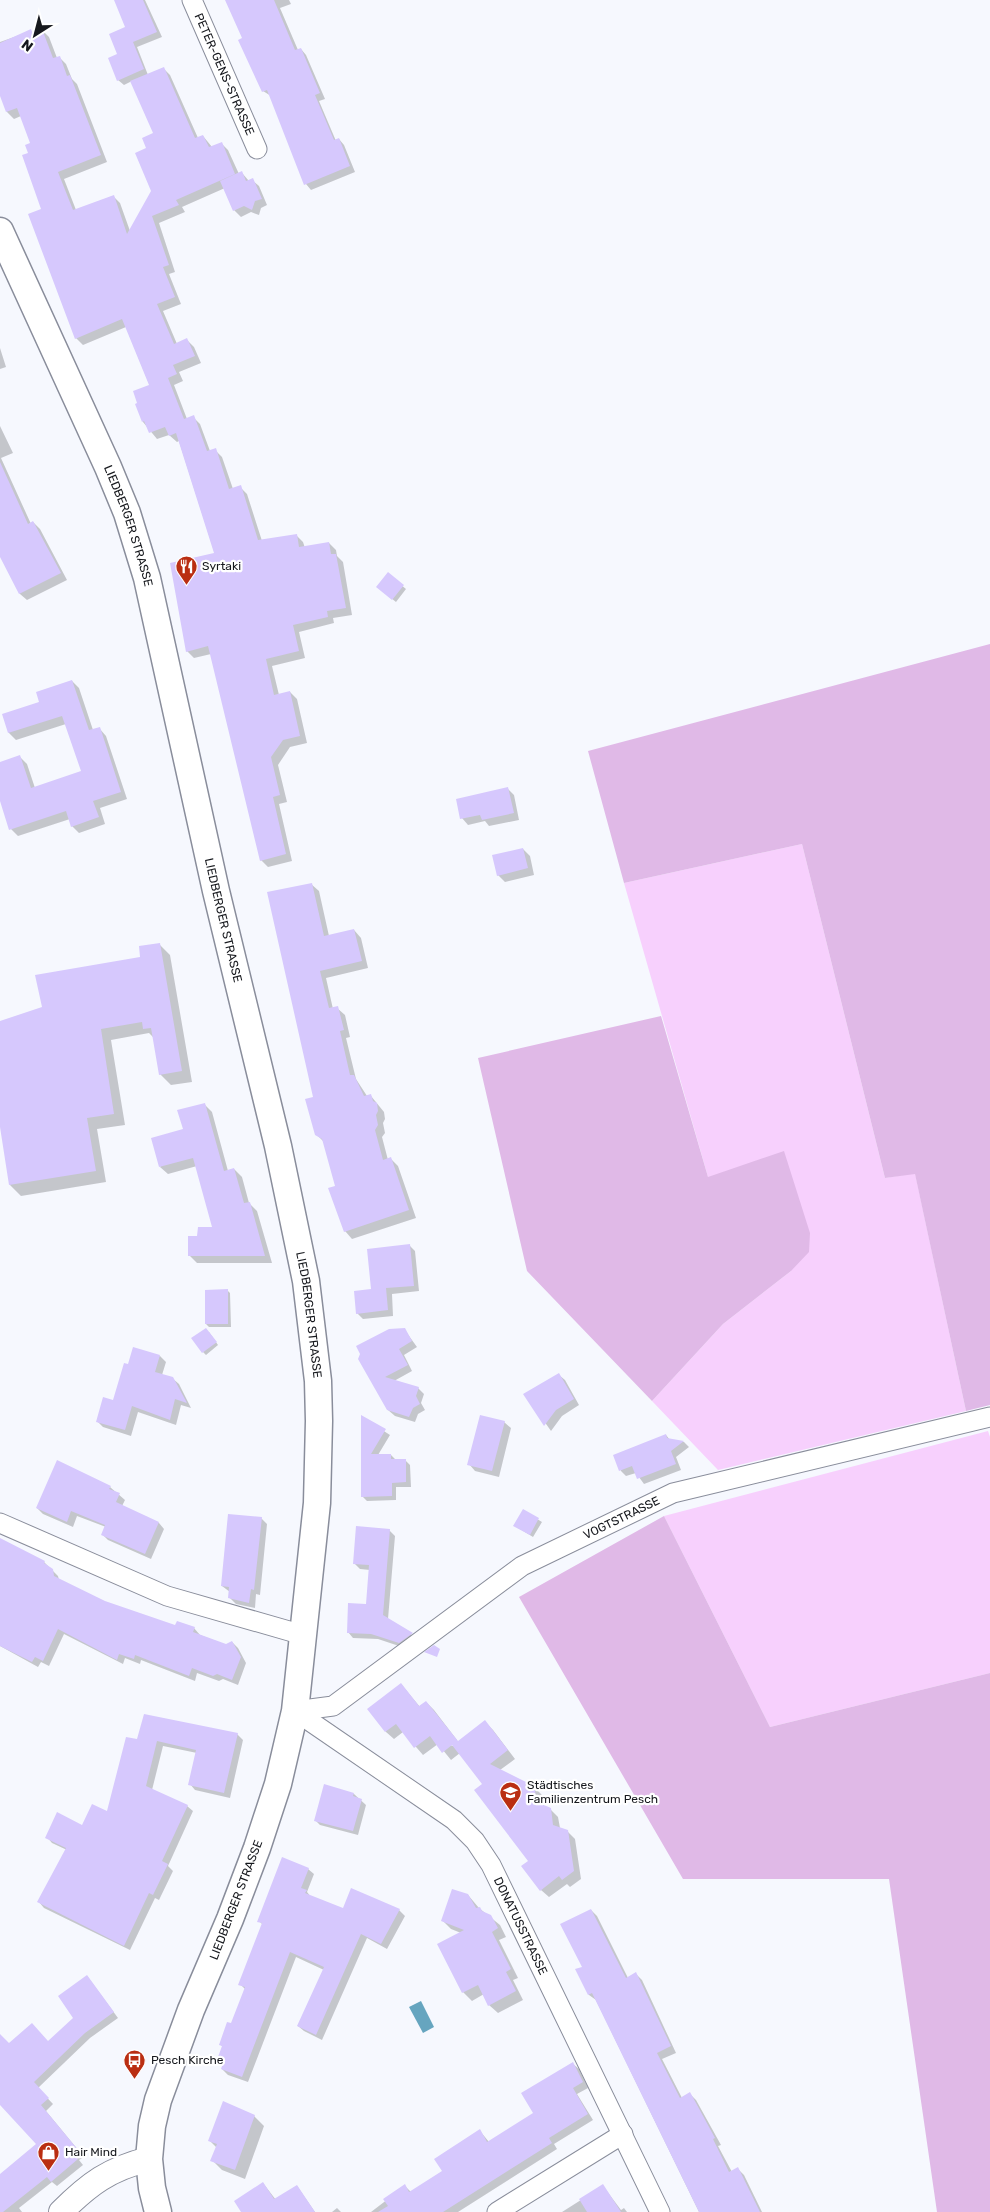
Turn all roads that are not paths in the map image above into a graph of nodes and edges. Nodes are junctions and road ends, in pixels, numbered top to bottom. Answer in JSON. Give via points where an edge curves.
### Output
{"nodes":[{"id":1,"x":192,"y":0,"type":"edge"},
{"id":2,"x":257,"y":149,"type":"dead end"},
{"id":3,"x":0,"y":231,"type":"edge"},
{"id":4,"x":990,"y":1417,"type":"edge"},
{"id":5,"x":0,"y":1524,"type":"edge"},
{"id":6,"x":304,"y":1635,"type":"junction"},
{"id":7,"x":294,"y":1711,"type":"junction"},
{"id":8,"x":623,"y":2134,"type":"junction"},
{"id":9,"x":149,"y":2159,"type":"junction"},
{"id":10,"x":61,"y":2212,"type":"edge"},
{"id":11,"x":158,"y":2212,"type":"edge"},
{"id":12,"x":497,"y":2212,"type":"edge"},
{"id":13,"x":660,"y":2212,"type":"edge"}],
"edges":[{"from":1,"to":2,"type":"street","name":"PETER-GENS-STRASSE"},
{"from":3,"to":6,"type":"main road","name":"LIEDBERGER STRASSE","via":[[127,513],[167,665],[216,891],[278,1146],[306,1281],[318,1381],[317,1503]]},
{"from":4,"to":7,"type":"street","name":"VOGTSTRASSE","via":[[673,1493],[522,1566],[333,1706]]},
{"from":5,"to":6,"type":"street","via":[[158,1593]]},
{"from":6,"to":7,"type":"main road","name":"LIEDBERGER STRASSE"},
{"from":7,"to":8,"type":"street","name":"DONATUSSTRASSE","via":[[454,1820],[475,1841],[491,1865]]},
{"from":7,"to":9,"type":"main road","name":"LIEDBERGER STRASSE","via":[[278,1784],[246,1880],[164,2079],[152,2126]]},
{"from":8,"to":12,"type":"street"},
{"from":8,"to":13,"type":"street","name":"DONATUSSTRASSE"},
{"from":9,"to":10,"type":"street","via":[[102,2176]]},
{"from":9,"to":11,"type":"main road","name":"LIEDBERGER STRASSE"}]}
